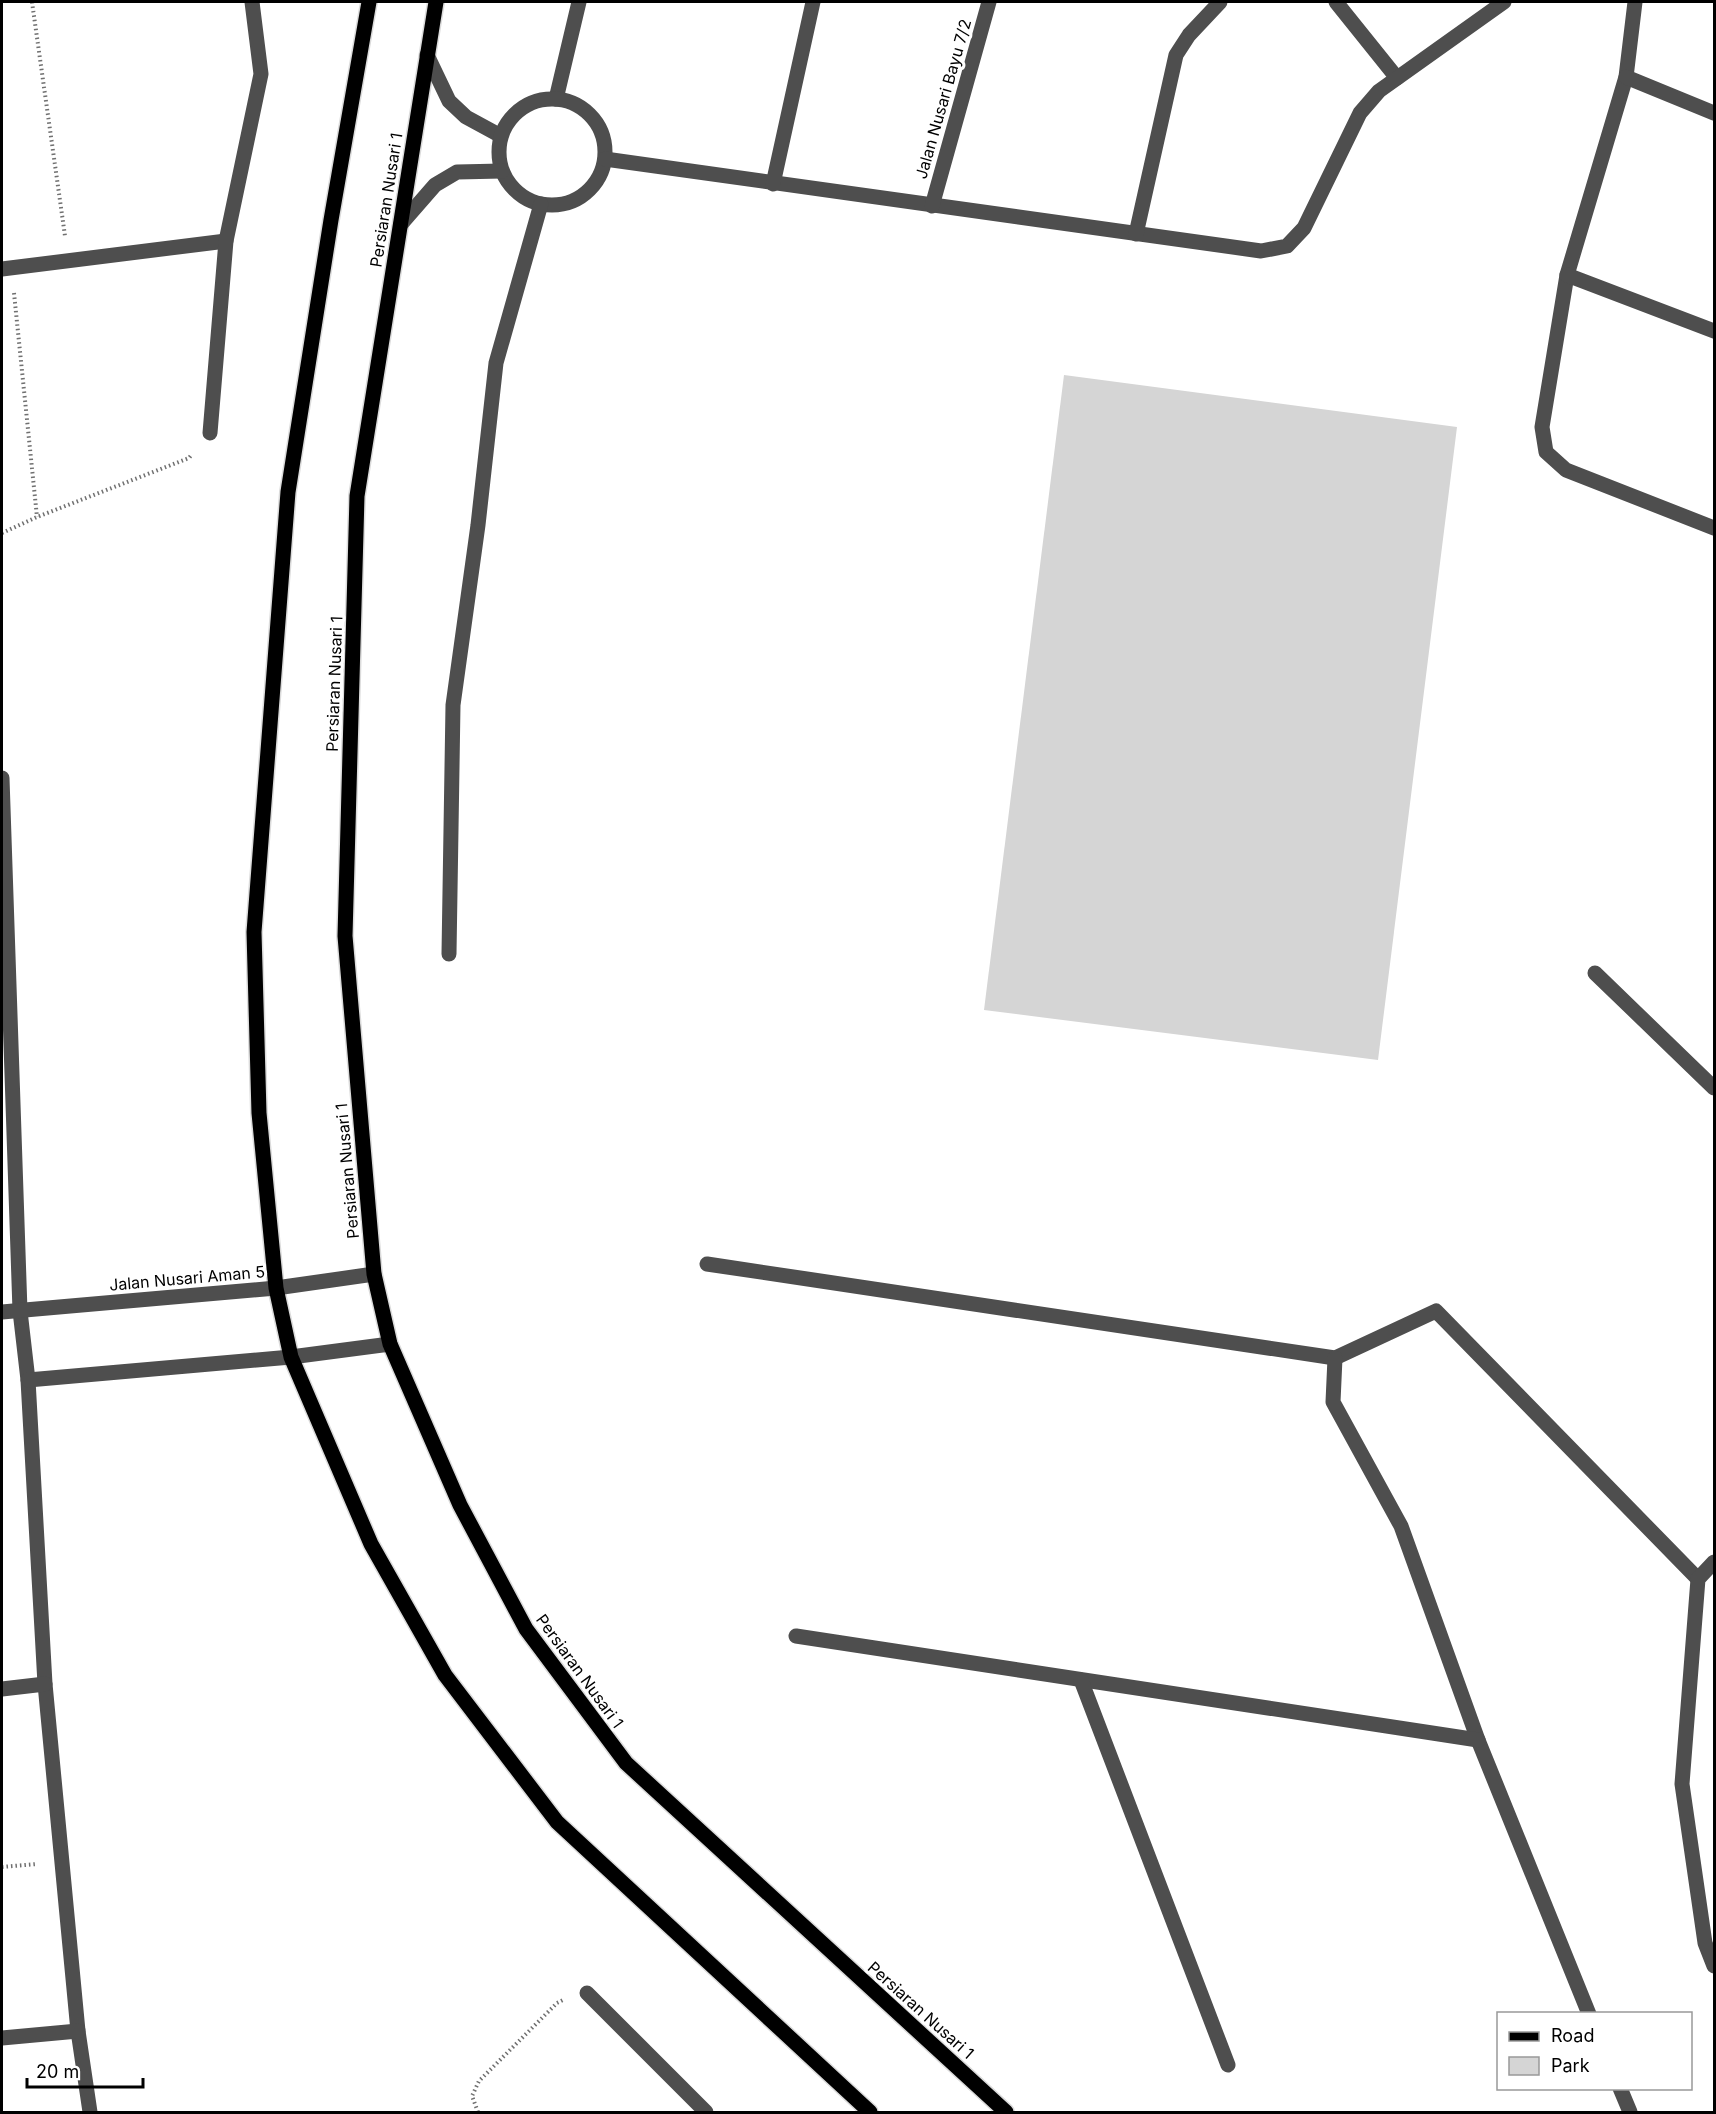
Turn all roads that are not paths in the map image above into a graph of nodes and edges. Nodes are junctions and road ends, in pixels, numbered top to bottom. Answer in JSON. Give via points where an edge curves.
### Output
{"nodes":[{"id":1,"x":252,"y":2,"type":"edge"},
{"id":2,"x":369,"y":2,"type":"edge"},
{"id":3,"x":436,"y":2,"type":"edge"},
{"id":4,"x":579,"y":2,"type":"edge"},
{"id":5,"x":813,"y":2,"type":"edge"},
{"id":6,"x":989,"y":2,"type":"edge"},
{"id":7,"x":1220,"y":2,"type":"edge"},
{"id":8,"x":1336,"y":2,"type":"edge"},
{"id":9,"x":1504,"y":2,"type":"edge"},
{"id":10,"x":1635,"y":2,"type":"edge"},
{"id":11,"x":427,"y":55,"type":"junction"},
{"id":12,"x":1626,"y":77,"type":"junction"},
{"id":13,"x":1397,"y":78,"type":"junction"},
{"id":14,"x":556,"y":99,"type":"junction"},
{"id":15,"x":1714,"y":113,"type":"edge"},
{"id":16,"x":501,"y":136,"type":"junction"},
{"id":17,"x":605,"y":159,"type":"junction"},
{"id":18,"x":502,"y":171,"type":"junction"},
{"id":19,"x":773,"y":183,"type":"junction"},
{"id":20,"x":541,"y":204,"type":"junction"},
{"id":21,"x":932,"y":206,"type":"junction"},
{"id":22,"x":401,"y":224,"type":"junction"},
{"id":23,"x":1136,"y":234,"type":"junction"},
{"id":24,"x":226,"y":241,"type":"junction"},
{"id":25,"x":7,"y":268,"type":"edge"},
{"id":26,"x":1567,"y":275,"type":"junction"},
{"id":27,"x":1714,"y":331,"type":"edge"},
{"id":28,"x":210,"y":433,"type":"road end"},
{"id":29,"x":1714,"y":528,"type":"edge"},
{"id":30,"x":2,"y":778,"type":"edge"},
{"id":31,"x":449,"y":954,"type":"dead end"},
{"id":32,"x":1595,"y":973,"type":"dead end"},
{"id":33,"x":1714,"y":1088,"type":"edge"},
{"id":34,"x":707,"y":1264,"type":"dead end"},
{"id":35,"x":374,"y":1274,"type":"junction"},
{"id":36,"x":276,"y":1288,"type":"junction"},
{"id":37,"x":20,"y":1311,"type":"junction"},
{"id":38,"x":2,"y":1312,"type":"edge"},
{"id":39,"x":390,"y":1344,"type":"junction"},
{"id":40,"x":291,"y":1357,"type":"junction"},
{"id":41,"x":1335,"y":1358,"type":"junction"},
{"id":42,"x":28,"y":1380,"type":"junction"},
{"id":43,"x":1714,"y":1562,"type":"edge"},
{"id":44,"x":1698,"y":1579,"type":"junction"},
{"id":45,"x":796,"y":1636,"type":"dead end"},
{"id":46,"x":1081,"y":1680,"type":"junction"},
{"id":47,"x":45,"y":1684,"type":"junction"},
{"id":48,"x":2,"y":1689,"type":"edge"},
{"id":49,"x":1478,"y":1740,"type":"junction"},
{"id":50,"x":1714,"y":1966,"type":"edge"},
{"id":51,"x":587,"y":1993,"type":"road end"},
{"id":52,"x":1589,"y":2012,"type":"edge"},
{"id":53,"x":78,"y":2031,"type":"junction"},
{"id":54,"x":2,"y":2038,"type":"edge"},
{"id":55,"x":1228,"y":2065,"type":"dead end"},
{"id":56,"x":1621,"y":2090,"type":"edge"},
{"id":57,"x":90,"y":2112,"type":"edge"},
{"id":58,"x":706,"y":2112,"type":"edge"},
{"id":59,"x":870,"y":2112,"type":"edge"},
{"id":60,"x":1006,"y":2112,"type":"edge"},
{"id":61,"x":1629,"y":2112,"type":"edge"}],
"edges":[{"from":1,"to":24,"type":"street","via":[[261,74]]},
{"from":2,"to":36,"type":"main road","via":[[288,492],[254,932],[259,1113]]},
{"from":3,"to":11,"type":"main road","name":"Persiaran Nusari 1"},
{"from":4,"to":14,"type":"street"},
{"from":5,"to":19,"type":"street"},
{"from":6,"to":21,"type":"street","name":"Jalan Nusari Bayu 7/2"},
{"from":7,"to":23,"type":"street","via":[[1176,54]]},
{"from":8,"to":13,"type":"street"},
{"from":9,"to":13,"type":"street"},
{"from":10,"to":12,"type":"street"},
{"from":11,"to":16,"type":"street","via":[[449,101],[466,117]]},
{"from":11,"to":22,"type":"main road","name":"Persiaran Nusari 1"},
{"from":12,"to":15,"type":"street"},
{"from":12,"to":26,"type":"street"},
{"from":13,"to":23,"type":"street","via":[[1360,112],[1305,228],[1287,246],[1262,250]]},
{"from":14,"to":16,"type":"street","via":[[522,108],[509,120]]},
{"from":14,"to":17,"type":"street","via":[[587,112],[605,142]]},
{"from":16,"to":18,"type":"street","via":[[498,153]]},
{"from":17,"to":19,"type":"street"},
{"from":17,"to":20,"type":"street","via":[[600,176],[576,200],[559,205]]},
{"from":18,"to":20,"type":"street","via":[[511,186]]},
{"from":18,"to":22,"type":"street","via":[[457,172],[435,185]]},
{"from":19,"to":21,"type":"street"},
{"from":20,"to":31,"type":"street","via":[[496,363],[453,705]]},
{"from":21,"to":23,"type":"street"},
{"from":22,"to":35,"type":"main road","name":"Persiaran Nusari 1","via":[[357,496],[345,936]]},
{"from":24,"to":25,"type":"street"},
{"from":24,"to":28,"type":"street"},
{"from":26,"to":27,"type":"street"},
{"from":26,"to":29,"type":"street","via":[[1542,427],[1546,452],[1566,470]]},
{"from":30,"to":37,"type":"street"},
{"from":32,"to":33,"type":"street"},
{"from":34,"to":41,"type":"street"},
{"from":35,"to":36,"type":"street","name":"Jalan Nusari Aman 5"},
{"from":35,"to":39,"type":"main road","name":"Persiaran Nusari 1"},
{"from":36,"to":37,"type":"street","name":"Jalan Nusari Aman 5"},
{"from":36,"to":40,"type":"main road"},
{"from":37,"to":38,"type":"street","name":"Jalan Nusari Aman 5"},
{"from":37,"to":42,"type":"street"},
{"from":39,"to":40,"type":"street"},
{"from":39,"to":60,"type":"main road","name":"Persiaran Nusari 1","via":[[460,1505],[526,1629],[626,1763]]},
{"from":40,"to":42,"type":"street"},
{"from":40,"to":59,"type":"main road","via":[[371,1544],[445,1675],[557,1822]]},
{"from":41,"to":44,"type":"street","via":[[1436,1311]]},
{"from":41,"to":49,"type":"street","via":[[1333,1402],[1401,1526]]},
{"from":42,"to":47,"type":"street"},
{"from":43,"to":44,"type":"street"},
{"from":44,"to":50,"type":"street","via":[[1682,1784],[1705,1942]]},
{"from":45,"to":46,"type":"street"},
{"from":46,"to":49,"type":"street"},
{"from":46,"to":55,"type":"street"},
{"from":47,"to":48,"type":"street"},
{"from":47,"to":53,"type":"street"},
{"from":49,"to":52,"type":"street"},
{"from":51,"to":58,"type":"street"},
{"from":53,"to":54,"type":"street"},
{"from":53,"to":57,"type":"street"},
{"from":56,"to":61,"type":"street"}]}
